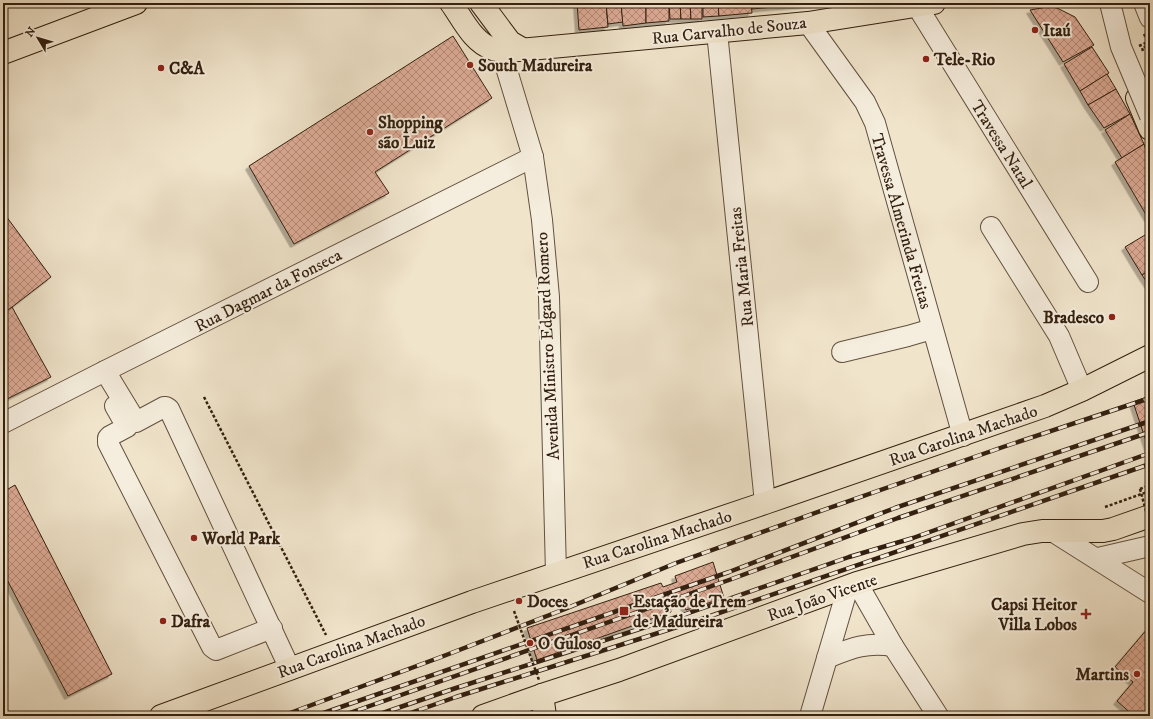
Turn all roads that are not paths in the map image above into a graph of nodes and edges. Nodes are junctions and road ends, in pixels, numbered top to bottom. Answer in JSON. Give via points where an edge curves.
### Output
{"nodes":[{"id":1,"x":136,"y":3,"type":"edge"},
{"id":2,"x":451,"y":3,"type":"edge"},
{"id":3,"x":481,"y":3,"type":"edge"},
{"id":4,"x":1103,"y":3,"type":"edge"},
{"id":5,"x":1110,"y":3,"type":"edge"},
{"id":6,"x":1144,"y":3,"type":"edge"},
{"id":7,"x":916,"y":5,"type":"edge"},
{"id":8,"x":1150,"y":18,"type":"edge"},
{"id":9,"x":808,"y":23,"type":"junction"},
{"id":10,"x":717,"y":32,"type":"junction"},
{"id":11,"x":516,"y":51,"type":"junction"},
{"id":12,"x":3,"y":54,"type":"edge"},
{"id":13,"x":1150,"y":116,"type":"edge"},
{"id":14,"x":1150,"y":130,"type":"edge"},
{"id":15,"x":533,"y":158,"type":"junction"},
{"id":16,"x":991,"y":227,"type":"dead end"},
{"id":17,"x":1088,"y":282,"type":"dead end"},
{"id":18,"x":932,"y":329,"type":"junction"},
{"id":19,"x":842,"y":352,"type":"dead end"},
{"id":20,"x":1150,"y":356,"type":"edge"},
{"id":21,"x":101,"y":373,"type":"junction"},
{"id":22,"x":1082,"y":390,"type":"junction"},
{"id":23,"x":3,"y":424,"type":"edge"},
{"id":24,"x":132,"y":424,"type":"junction"},
{"id":25,"x":963,"y":436,"type":"junction"},
{"id":26,"x":765,"y":503,"type":"junction"},
{"id":27,"x":1150,"y":516,"type":"edge"},
{"id":28,"x":1052,"y":531,"type":"junction"},
{"id":29,"x":1150,"y":546,"type":"edge"},
{"id":30,"x":1098,"y":558,"type":"junction"},
{"id":31,"x":556,"y":573,"type":"junction"},
{"id":32,"x":853,"y":585,"type":"junction"},
{"id":33,"x":1150,"y":593,"type":"edge"},
{"id":34,"x":259,"y":633,"type":"junction"},
{"id":35,"x":893,"y":646,"type":"junction"},
{"id":36,"x":827,"y":658,"type":"junction"},
{"id":37,"x":285,"y":671,"type":"junction"},
{"id":38,"x":541,"y":688,"type":"junction"},
{"id":39,"x":161,"y":716,"type":"edge"},
{"id":40,"x":482,"y":716,"type":"edge"},
{"id":41,"x":545,"y":716,"type":"edge"},
{"id":42,"x":810,"y":716,"type":"edge"},
{"id":43,"x":938,"y":716,"type":"edge"}],
"edges":[{"from":1,"to":12,"type":"main road"},
{"from":2,"to":11,"type":"main road","via":[[482,44],[493,49]]},
{"from":3,"to":11,"type":"main road"},
{"from":4,"to":14,"type":"main road","via":[[1112,37]]},
{"from":5,"to":13,"type":"street","bridge":true,"via":[[1121,47]]},
{"from":6,"to":8,"type":"street"},
{"from":7,"to":9,"type":"main road","name":"Rua Carvalho de Souza"},
{"from":7,"to":17,"type":"street","name":"Travessa Natal"},
{"from":9,"to":10,"type":"main road","name":"Rua Carvalho de Souza"},
{"from":9,"to":18,"type":"street","name":"Travessa Almerinda Freitas","via":[[865,102],[875,123]]},
{"from":10,"to":11,"type":"main road","name":"Rua Carvalho de Souza"},
{"from":10,"to":26,"type":"street","name":"Rua Maria Freitas"},
{"from":11,"to":15,"type":"street","name":"Avenida Ministro Edgard Romero","via":[[506,58],[505,64]]},
{"from":15,"to":21,"type":"street","name":"Rua Dagmar da Fonseca"},
{"from":15,"to":31,"type":"street","name":"Avenida Ministro Edgard Romero","via":[[549,297]]},
{"from":16,"to":22,"type":"street","via":[[1059,336]]},
{"from":18,"to":19,"type":"street"},
{"from":18,"to":25,"type":"street","name":"Travessa Almerinda Freitas"},
{"from":20,"to":22,"type":"main road","name":"Rua Carolina Machado"},
{"from":21,"to":23,"type":"street","name":"Rua Dagmar da Fonseca"},
{"from":21,"to":24,"type":"street"},
{"from":22,"to":25,"type":"main road","name":"Rua Carolina Machado"},
{"from":24,"to":34,"type":"street","via":[[164,407],[169,409]]},
{"from":24,"to":34,"type":"street","via":[[110,436],[108,443],[212,648],[216,650]]},
{"from":25,"to":26,"type":"main road","name":"Rua Carolina Machado"},
{"from":26,"to":31,"type":"main road","name":"Rua Carolina Machado"},
{"from":27,"to":28,"type":"main road","name":"Rua João Vicente","via":[[1103,531]]},
{"from":28,"to":30,"type":"street"},
{"from":28,"to":32,"type":"main road","name":"Rua João Vicente","via":[[1023,534]]},
{"from":29,"to":30,"type":"street"},
{"from":30,"to":33,"type":"street"},
{"from":31,"to":37,"type":"main road","name":"Rua Carolina Machado"},
{"from":32,"to":35,"type":"street"},
{"from":32,"to":36,"type":"street"},
{"from":32,"to":38,"type":"main road","name":"Rua João Vicente","via":[[619,670]]},
{"from":34,"to":37,"type":"street"},
{"from":35,"to":36,"type":"street","via":[[864,645]]},
{"from":35,"to":43,"type":"street"},
{"from":36,"to":42,"type":"street"},
{"from":37,"to":39,"type":"main road","name":"Rua Carolina Machado"},
{"from":38,"to":40,"type":"main road","name":"Rua João Vicente"},
{"from":38,"to":41,"type":"main road"}]}
